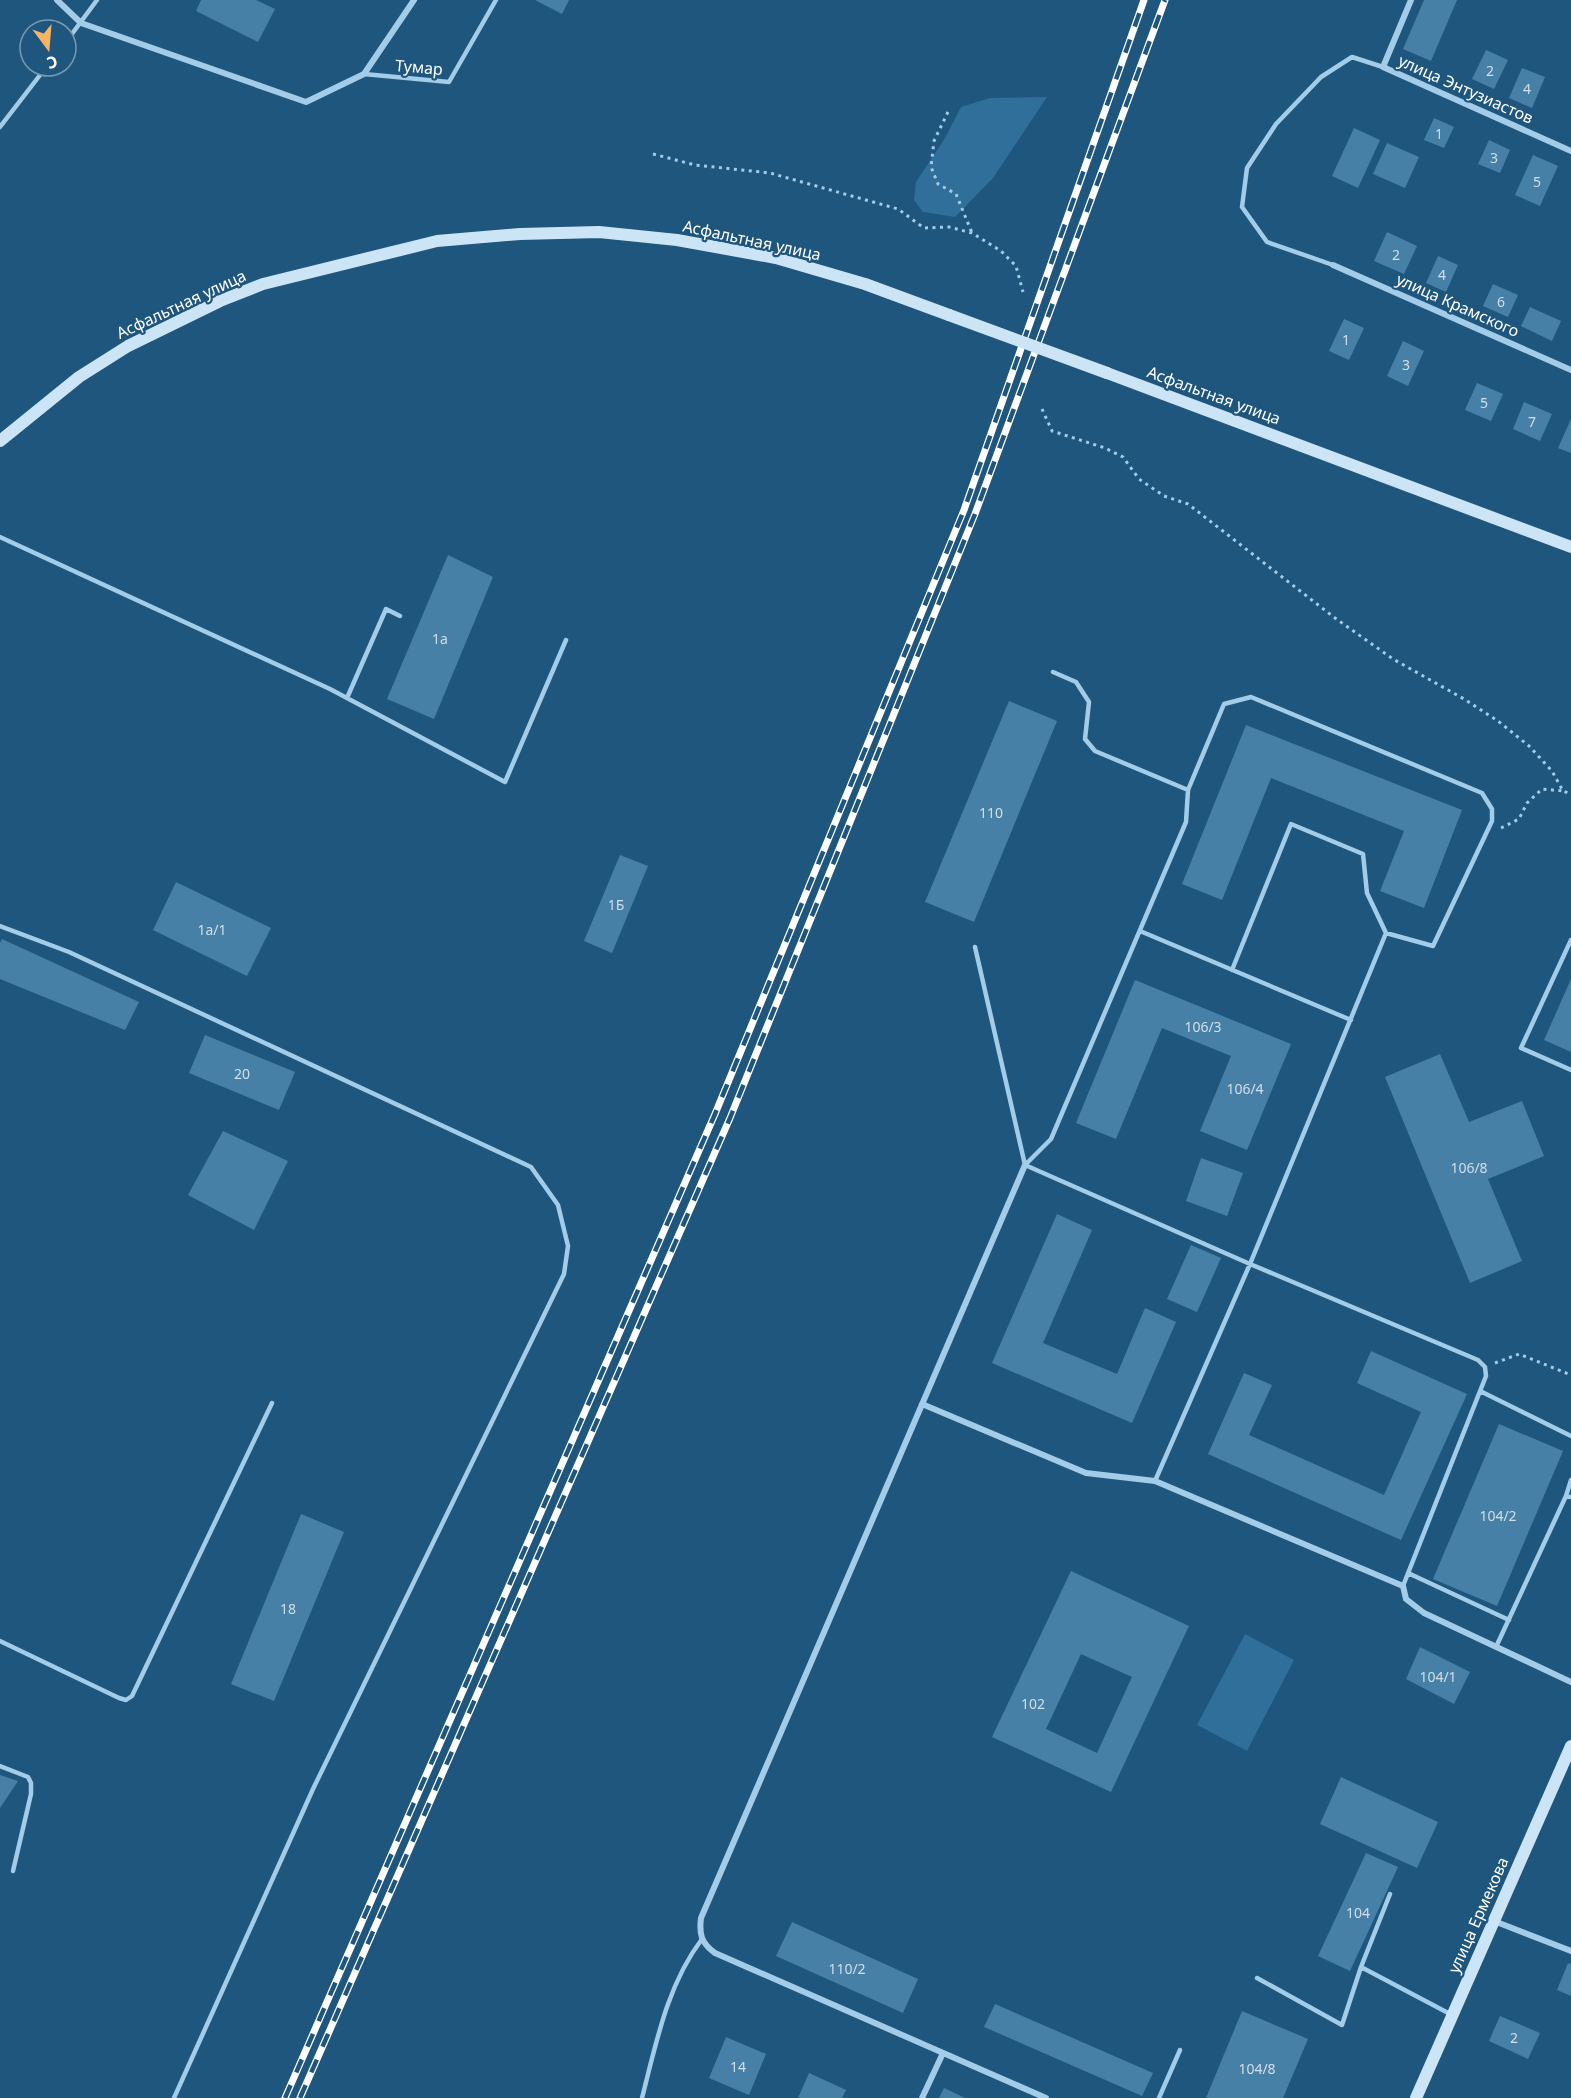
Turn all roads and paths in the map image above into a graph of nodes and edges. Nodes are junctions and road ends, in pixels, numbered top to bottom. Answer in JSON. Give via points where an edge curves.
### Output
{"nodes":[{"id":1,"x":57,"y":0,"type":"edge"},
{"id":2,"x":97,"y":0,"type":"edge"},
{"id":3,"x":414,"y":0,"type":"edge"},
{"id":4,"x":496,"y":0,"type":"edge"},
{"id":5,"x":1411,"y":0,"type":"edge"},
{"id":6,"x":81,"y":23,"type":"junction"},
{"id":7,"x":78,"y":27,"type":"edge"},
{"id":8,"x":1383,"y":67,"type":"junction"},
{"id":9,"x":364,"y":74,"type":"junction"},
{"id":10,"x":38,"y":78,"type":"edge"},
{"id":11,"x":948,"y":112,"type":"dead end"},
{"id":12,"x":0,"y":126,"type":"edge"},
{"id":13,"x":1571,"y":151,"type":"edge"},
{"id":14,"x":653,"y":154,"type":"dead end"},
{"id":15,"x":972,"y":233,"type":"junction"},
{"id":16,"x":1333,"y":265,"type":"joint"},
{"id":17,"x":1023,"y":292,"type":"dead end"},
{"id":18,"x":1571,"y":370,"type":"edge"},
{"id":19,"x":1042,"y":409,"type":"dead end"},
{"id":20,"x":0,"y":441,"type":"edge"},
{"id":21,"x":0,"y":537,"type":"edge"},
{"id":22,"x":1571,"y":547,"type":"edge"},
{"id":23,"x":400,"y":616,"type":"dead end"},
{"id":24,"x":566,"y":640,"type":"dead end"},
{"id":25,"x":1053,"y":672,"type":"dead end"},
{"id":26,"x":347,"y":698,"type":"junction"},
{"id":27,"x":1188,"y":790,"type":"junction"},
{"id":28,"x":1563,"y":791,"type":"junction"},
{"id":29,"x":1571,"y":794,"type":"edge"},
{"id":30,"x":1487,"y":834,"type":"junction"},
{"id":31,"x":0,"y":926,"type":"edge"},
{"id":32,"x":1140,"y":931,"type":"junction"},
{"id":33,"x":1386,"y":933,"type":"junction"},
{"id":34,"x":1571,"y":940,"type":"edge"},
{"id":35,"x":975,"y":947,"type":"dead end"},
{"id":36,"x":1232,"y":970,"type":"junction"},
{"id":37,"x":1351,"y":1020,"type":"junction"},
{"id":38,"x":1571,"y":1070,"type":"edge"},
{"id":39,"x":1025,"y":1165,"type":"junction"},
{"id":40,"x":1250,"y":1264,"type":"junction"},
{"id":41,"x":1485,"y":1367,"type":"junction"},
{"id":42,"x":1571,"y":1375,"type":"edge"},
{"id":43,"x":1480,"y":1391,"type":"junction"},
{"id":44,"x":272,"y":1403,"type":"dead end"},
{"id":45,"x":922,"y":1404,"type":"junction"},
{"id":46,"x":1571,"y":1436,"type":"edge"},
{"id":47,"x":1571,"y":1480,"type":"edge"},
{"id":48,"x":1155,"y":1481,"type":"junction"},
{"id":49,"x":1569,"y":1497,"type":"edge"},
{"id":50,"x":1408,"y":1573,"type":"junction"},
{"id":51,"x":1403,"y":1586,"type":"junction"},
{"id":52,"x":1509,"y":1620,"type":"junction"},
{"id":53,"x":0,"y":1641,"type":"edge"},
{"id":54,"x":1496,"y":1648,"type":"junction"},
{"id":55,"x":1571,"y":1682,"type":"edge"},
{"id":56,"x":1571,"y":1746,"type":"edge"},
{"id":57,"x":0,"y":1766,"type":"edge"},
{"id":58,"x":13,"y":1871,"type":"dead end"},
{"id":59,"x":1390,"y":1894,"type":"dead end"},
{"id":60,"x":1494,"y":1921,"type":"junction"},
{"id":61,"x":702,"y":1939,"type":"junction"},
{"id":62,"x":1571,"y":1951,"type":"edge"},
{"id":63,"x":1361,"y":1966,"type":"junction"},
{"id":64,"x":1257,"y":1978,"type":"dead end"},
{"id":65,"x":1452,"y":2015,"type":"junction"},
{"id":66,"x":1180,"y":2050,"type":"dead end"},
{"id":67,"x":943,"y":2053,"type":"junction"},
{"id":68,"x":174,"y":2098,"type":"edge"},
{"id":69,"x":642,"y":2098,"type":"edge"},
{"id":70,"x":922,"y":2098,"type":"edge"},
{"id":71,"x":1047,"y":2098,"type":"edge"},
{"id":72,"x":1159,"y":2098,"type":"edge"},
{"id":73,"x":1416,"y":2098,"type":"edge"}],
"edges":[{"from":1,"to":6,"type":"street"},
{"from":2,"to":6,"type":"lane"},
{"from":3,"to":9,"type":"street"},
{"from":4,"to":9,"type":"lane","name":"Тумар","via":[[449,82]]},
{"from":5,"to":8,"type":"street","name":"улица Энтузиастов"},
{"from":6,"to":7,"type":"lane"},
{"from":6,"to":9,"type":"street","via":[[306,102]]},
{"from":8,"to":13,"type":"street","name":"улица Энтузиастов"},
{"from":8,"to":16,"type":"lane","via":[[1352,57],[1321,77],[1276,124],[1247,168],[1242,207],[1267,242]]},
{"from":10,"to":12,"type":"lane"},
{"from":11,"to":15,"type":"path","via":[[934,141],[931,167],[938,184],[956,194]]},
{"from":14,"to":15,"type":"path","via":[[695,165],[770,173],[898,210],[924,228],[949,227]]},
{"from":15,"to":17,"type":"path","via":[[1016,266]]},
{"from":16,"to":18,"type":"street","name":"улица Крамского"},
{"from":19,"to":28,"type":"path","via":[[1053,431],[1123,457],[1139,479],[1164,496],[1188,504],[1393,659],[1498,722],[1530,746]]},
{"from":20,"to":22,"type":"main road","name":"Асфальтная улица","bridge":true,"via":[[79,377],[128,346],[263,284],[437,241],[599,232],[677,240],[776,258],[865,284]]},
{"from":21,"to":26,"type":"lane"},
{"from":23,"to":26,"type":"lane","via":[[386,609]]},
{"from":24,"to":26,"type":"lane","via":[[505,782]]},
{"from":25,"to":27,"type":"lane","via":[[1076,682],[1089,702],[1086,739],[1095,751]]},
{"from":27,"to":30,"type":"lane","via":[[1224,704],[1251,697],[1482,793],[1492,809]]},
{"from":27,"to":32,"type":"lane","via":[[1186,822]]},
{"from":28,"to":29,"type":"path"},
{"from":28,"to":30,"type":"path","via":[[1542,789],[1527,803],[1519,819]]},
{"from":30,"to":33,"type":"lane","via":[[1433,946]]},
{"from":31,"to":68,"type":"lane","via":[[69,952],[531,1167],[558,1205],[568,1246],[564,1274],[313,1789]]},
{"from":32,"to":36,"type":"lane"},
{"from":32,"to":39,"type":"lane","via":[[1051,1139]]},
{"from":33,"to":36,"type":"lane","via":[[1367,893],[1363,854],[1291,824]]},
{"from":33,"to":37,"type":"lane"},
{"from":34,"to":38,"type":"lane","via":[[1521,1048]]},
{"from":35,"to":39,"type":"lane"},
{"from":36,"to":37,"type":"lane"},
{"from":37,"to":40,"type":"lane"},
{"from":39,"to":40,"type":"lane"},
{"from":39,"to":45,"type":"street"},
{"from":40,"to":41,"type":"lane","via":[[1478,1359]]},
{"from":40,"to":48,"type":"lane"},
{"from":41,"to":42,"type":"path","via":[[1519,1354]]},
{"from":41,"to":43,"type":"lane"},
{"from":43,"to":46,"type":"lane"},
{"from":43,"to":50,"type":"lane"},
{"from":44,"to":53,"type":"lane","via":[[132,1696],[126,1700],[119,1698]]},
{"from":45,"to":48,"type":"street","via":[[1086,1473]]},
{"from":45,"to":61,"type":"street","via":[[701,1918]]},
{"from":47,"to":49,"type":"lane"},
{"from":48,"to":51,"type":"street"},
{"from":49,"to":52,"type":"lane"},
{"from":50,"to":51,"type":"lane"},
{"from":50,"to":52,"type":"lane"},
{"from":51,"to":54,"type":"street","via":[[1406,1599],[1424,1613]]},
{"from":52,"to":54,"type":"lane"},
{"from":54,"to":55,"type":"street"},
{"from":56,"to":60,"type":"main road","name":"улица Ермекова"},
{"from":57,"to":58,"type":"lane","via":[[28,1777],[31,1783]]},
{"from":59,"to":63,"type":"lane"},
{"from":60,"to":62,"type":"street"},
{"from":60,"to":65,"type":"main road","name":"улица Ермекова"},
{"from":61,"to":67,"type":"street","via":[[715,1953]]},
{"from":61,"to":69,"type":"lane","via":[[678,1980]]},
{"from":63,"to":64,"type":"lane","via":[[1342,2025]]},
{"from":63,"to":65,"type":"lane"},
{"from":65,"to":73,"type":"main road","name":"улица Ермекова"},
{"from":66,"to":72,"type":"lane"},
{"from":67,"to":70,"type":"street"},
{"from":67,"to":71,"type":"street"}]}
